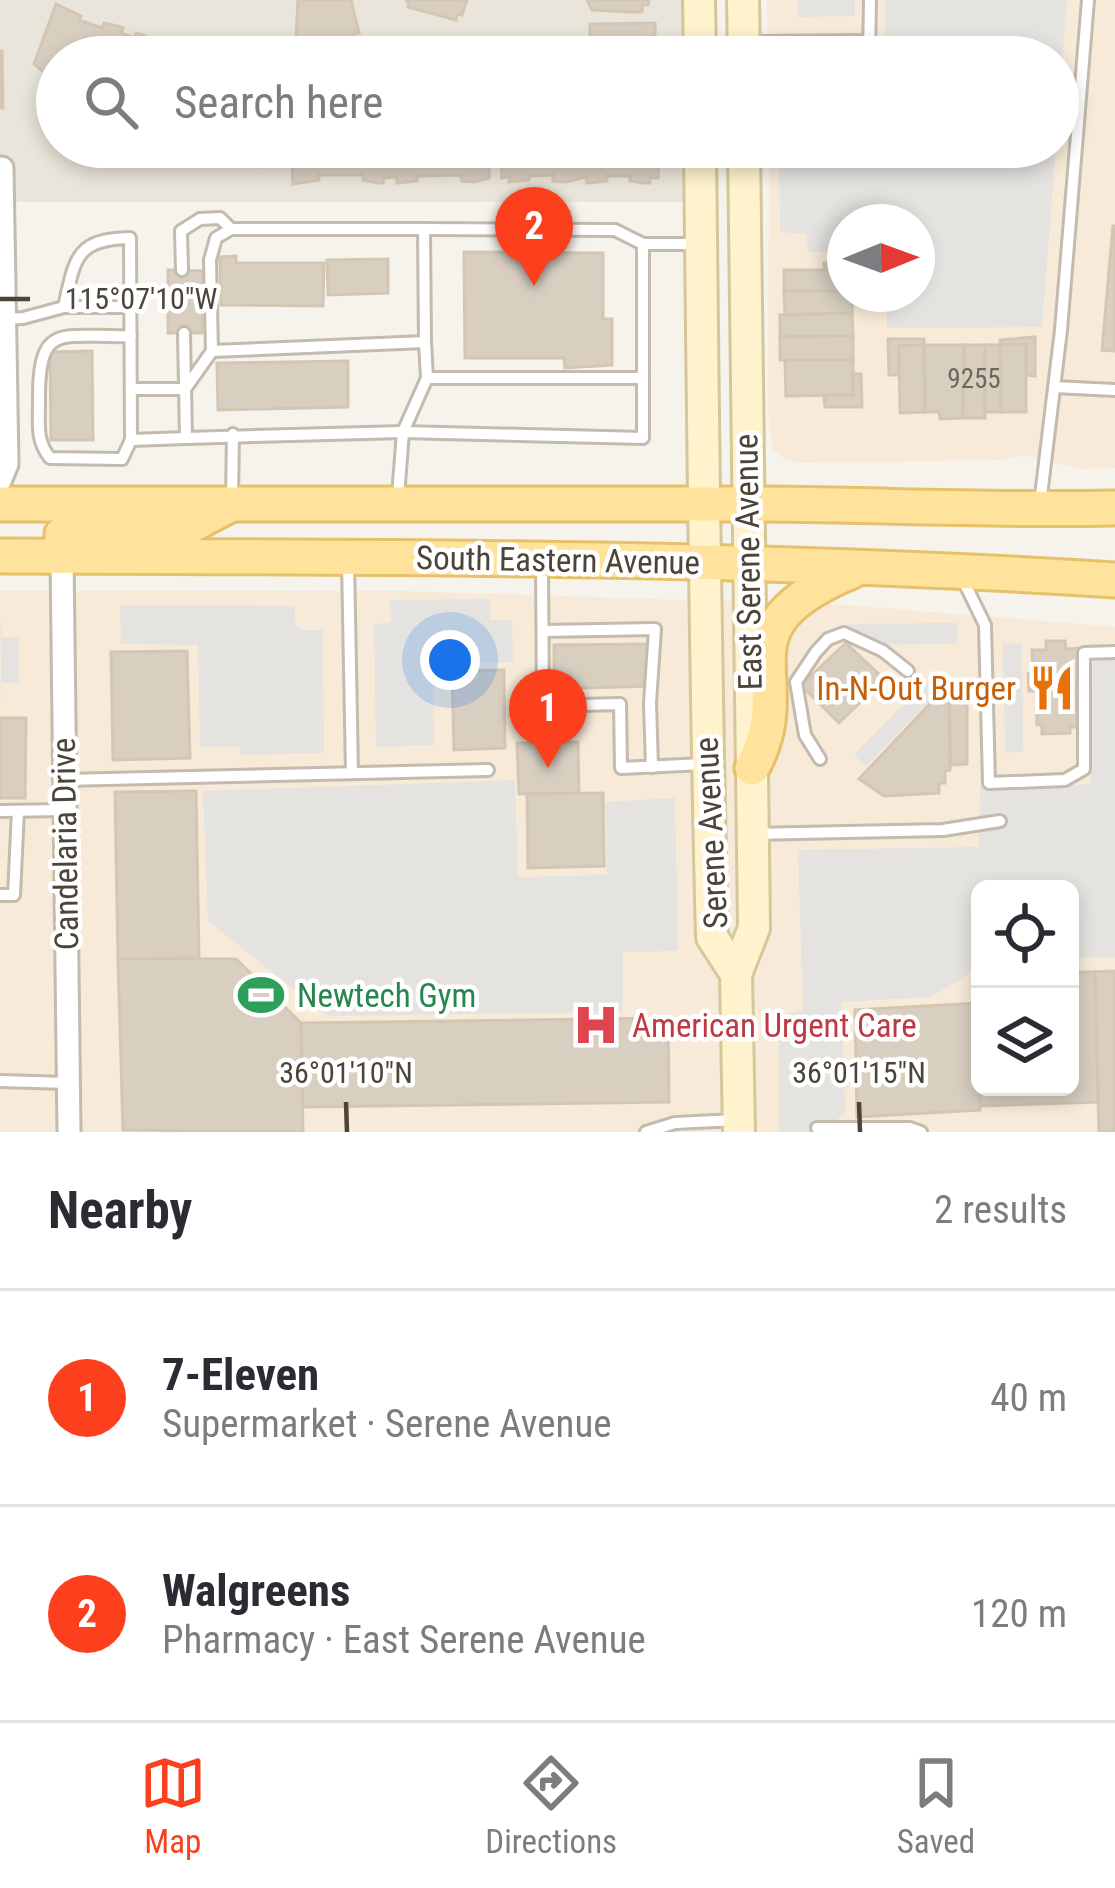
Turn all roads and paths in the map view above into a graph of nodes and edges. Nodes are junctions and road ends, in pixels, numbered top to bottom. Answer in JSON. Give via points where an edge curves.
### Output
{"nodes":[{"id":1,"x":699,"y":0,"type":"edge"},
{"id":2,"x":743,"y":0,"type":"edge"},
{"id":3,"x":869,"y":0,"type":"edge"},
{"id":4,"x":1088,"y":0,"type":"edge"},
{"id":5,"x":700,"y":36,"type":"edge"},
{"id":6,"x":744,"y":36,"type":"edge"},
{"id":7,"x":869,"y":36,"type":"edge"},
{"id":8,"x":1079,"y":102,"type":"edge"},
{"id":9,"x":2,"y":168,"type":"edge"},
{"id":10,"x":700,"y":168,"type":"edge"},
{"id":11,"x":744,"y":168,"type":"edge"},
{"id":12,"x":1073,"y":168,"type":"edge"},
{"id":13,"x":231,"y":229,"type":"junction"},
{"id":14,"x":424,"y":229,"type":"junction"},
{"id":15,"x":643,"y":244,"type":"junction"},
{"id":16,"x":701,"y":244,"type":"junction"},
{"id":17,"x":182,"y":271,"type":"dead end"},
{"id":18,"x":64,"y":307,"type":"junction"},
{"id":19,"x":131,"y":307,"type":"junction"},
{"id":20,"x":2,"y":319,"type":"edge"},
{"id":21,"x":184,"y":333,"type":"dead end"},
{"id":22,"x":131,"y":336,"type":"junction"},
{"id":23,"x":425,"y":342,"type":"junction"},
{"id":24,"x":212,"y":351,"type":"junction"},
{"id":25,"x":427,"y":378,"type":"junction"},
{"id":26,"x":643,"y":378,"type":"junction"},
{"id":27,"x":1054,"y":387,"type":"junction"},
{"id":28,"x":184,"y":388,"type":"junction"},
{"id":29,"x":131,"y":389,"type":"junction"},
{"id":30,"x":1115,"y":390,"type":"edge"},
{"id":31,"x":403,"y":432,"type":"junction"},
{"id":32,"x":233,"y":434,"type":"junction"},
{"id":33,"x":186,"y":438,"type":"junction"},
{"id":34,"x":131,"y":440,"type":"junction"},
{"id":35,"x":0,"y":481,"type":"edge"},
{"id":36,"x":398,"y":502,"type":"junction"},
{"id":37,"x":232,"y":503,"type":"junction"},
{"id":38,"x":0,"y":504,"type":"edge"},
{"id":39,"x":747,"y":504,"type":"junction"},
{"id":40,"x":1115,"y":508,"type":"edge"},
{"id":41,"x":1039,"y":510,"type":"junction"},
{"id":42,"x":704,"y":531,"type":"junction"},
{"id":43,"x":0,"y":556,"type":"edge"},
{"id":44,"x":62,"y":556,"type":"junction"},
{"id":45,"x":348,"y":557,"type":"junction"},
{"id":46,"x":542,"y":560,"type":"junction"},
{"id":47,"x":748,"y":563,"type":"junction"},
{"id":48,"x":864,"y":566,"type":"junction"},
{"id":49,"x":957,"y":570,"type":"junction"},
{"id":50,"x":1115,"y":580,"type":"edge"},
{"id":51,"x":543,"y":631,"type":"junction"},
{"id":52,"x":1115,"y":652,"type":"edge"},
{"id":53,"x":908,"y":671,"type":"dead end"},
{"id":54,"x":820,"y":759,"type":"dead end"},
{"id":55,"x":707,"y":764,"type":"junction"},
{"id":56,"x":652,"y":767,"type":"junction"},
{"id":57,"x":752,"y":768,"type":"junction"},
{"id":58,"x":488,"y":770,"type":"dead end"},
{"id":59,"x":352,"y":773,"type":"junction"},
{"id":60,"x":64,"y":780,"type":"junction"},
{"id":61,"x":0,"y":811,"type":"edge"},
{"id":62,"x":18,"y":811,"type":"junction"},
{"id":63,"x":64,"y":811,"type":"junction"},
{"id":64,"x":1000,"y":821,"type":"dead end"},
{"id":65,"x":753,"y":834,"type":"junction"},
{"id":66,"x":0,"y":895,"type":"edge"},
{"id":67,"x":736,"y":974,"type":"junction"},
{"id":68,"x":0,"y":1081,"type":"edge"},
{"id":69,"x":68,"y":1083,"type":"junction"},
{"id":70,"x":739,"y":1126,"type":"edge"},
{"id":71,"x":817,"y":1128,"type":"dead end"},
{"id":72,"x":74,"y":1130,"type":"edge"},
{"id":73,"x":646,"y":1132,"type":"edge"},
{"id":74,"x":921,"y":1132,"type":"edge"}],
"edges":[{"from":1,"to":5,"type":"street"},
{"from":2,"to":6,"type":"street"},
{"from":3,"to":7,"type":"lane"},
{"from":4,"to":8,"type":"lane"},
{"from":9,"to":20,"type":"street"},
{"from":10,"to":16,"type":"street","name":"East Serene Avenue"},
{"from":11,"to":39,"type":"street","name":"East Serene Avenue"},
{"from":12,"to":27,"type":"lane"},
{"from":13,"to":14,"type":"lane"},
{"from":13,"to":17,"type":"lane","via":[[220,218],[200,218],[182,231]]},
{"from":13,"to":24,"type":"lane","via":[[216,238],[210,260]]},
{"from":14,"to":15,"type":"lane","via":[[615,230]]},
{"from":14,"to":23,"type":"lane"},
{"from":15,"to":16,"type":"lane"},
{"from":15,"to":26,"type":"lane"},
{"from":16,"to":42,"type":"street","name":"East Serene Avenue"},
{"from":18,"to":19,"type":"lane"},
{"from":18,"to":19,"type":"lane","via":[[78,254],[92,242],[130,238]]},
{"from":18,"to":20,"type":"lane"},
{"from":19,"to":22,"type":"lane"},
{"from":20,"to":35,"type":"street","via":[[7,464]]},
{"from":21,"to":28,"type":"lane"},
{"from":22,"to":29,"type":"lane"},
{"from":22,"to":34,"type":"lane","via":[[46,344],[39,445],[50,458],[122,459]]},
{"from":23,"to":24,"type":"lane"},
{"from":23,"to":25,"type":"lane"},
{"from":24,"to":28,"type":"lane"},
{"from":25,"to":26,"type":"lane"},
{"from":25,"to":31,"type":"lane"},
{"from":26,"to":31,"type":"lane","via":[[643,438]]},
{"from":27,"to":30,"type":"lane"},
{"from":27,"to":41,"type":"lane"},
{"from":28,"to":29,"type":"lane"},
{"from":28,"to":33,"type":"lane"},
{"from":29,"to":34,"type":"lane"},
{"from":31,"to":32,"type":"lane"},
{"from":31,"to":36,"type":"lane"},
{"from":32,"to":33,"type":"lane"},
{"from":32,"to":37,"type":"lane"},
{"from":33,"to":34,"type":"lane"},
{"from":36,"to":37,"type":"main road","name":"South Eastern Avenue"},
{"from":36,"to":42,"type":"main road","name":"South Eastern Avenue"},
{"from":37,"to":38,"type":"main road","name":"South Eastern Avenue"},
{"from":37,"to":44,"type":"main road","via":[[192,525],[74,530],[62,535]]},
{"from":39,"to":41,"type":"main road","name":"South Eastern Avenue"},
{"from":39,"to":42,"type":"main road","name":"South Eastern Avenue"},
{"from":39,"to":47,"type":"street","name":"East Serene Avenue"},
{"from":40,"to":41,"type":"main road","name":"South Eastern Avenue"},
{"from":42,"to":46,"type":"main road","name":"South Eastern Avenue"},
{"from":42,"to":47,"type":"main road","name":"South Eastern Avenue"},
{"from":42,"to":55,"type":"street","name":"Serene Avenue"},
{"from":43,"to":44,"type":"main road","name":"South Eastern Avenue"},
{"from":44,"to":45,"type":"main road","name":"South Eastern Avenue"},
{"from":44,"to":60,"type":"street","name":"Candelaria Drive"},
{"from":45,"to":46,"type":"main road","name":"South Eastern Avenue"},
{"from":45,"to":59,"type":"lane"},
{"from":46,"to":51,"type":"lane"},
{"from":47,"to":48,"type":"main road","name":"South Eastern Avenue"},
{"from":47,"to":57,"type":"street","name":"East Serene Avenue"},
{"from":48,"to":49,"type":"main road","name":"South Eastern Avenue"},
{"from":48,"to":57,"type":"main road","via":[[805,592],[775,625],[768,739]]},
{"from":49,"to":50,"type":"main road","name":"South Eastern Avenue"},
{"from":49,"to":52,"type":"lane","via":[[986,626],[989,783],[1065,780],[1084,769],[1084,653]]},
{"from":51,"to":56,"type":"lane","via":[[542,706],[620,704],[621,768]]},
{"from":51,"to":56,"type":"lane","via":[[655,629]]},
{"from":53,"to":54,"type":"lane","via":[[844,633],[828,639],[796,682],[805,734]]},
{"from":55,"to":56,"type":"lane"},
{"from":55,"to":67,"type":"street","name":"Serene Avenue","via":[[712,937]]},
{"from":57,"to":65,"type":"street","name":"East Serene Avenue"},
{"from":58,"to":59,"type":"lane"},
{"from":59,"to":60,"type":"lane"},
{"from":60,"to":63,"type":"street","name":"Candelaria Drive"},
{"from":61,"to":62,"type":"lane"},
{"from":62,"to":63,"type":"lane"},
{"from":62,"to":66,"type":"lane","via":[[14,895]]},
{"from":63,"to":69,"type":"street","name":"Candelaria Drive"},
{"from":64,"to":65,"type":"lane"},
{"from":65,"to":67,"type":"street","name":"East Serene Avenue","via":[[754,928]]},
{"from":67,"to":70,"type":"street","name":"Serene Avenue"},
{"from":68,"to":69,"type":"lane"},
{"from":69,"to":72,"type":"street","name":"Candelaria Drive"},
{"from":70,"to":73,"type":"lane","via":[[675,1123]]},
{"from":71,"to":74,"type":"lane"}]}
